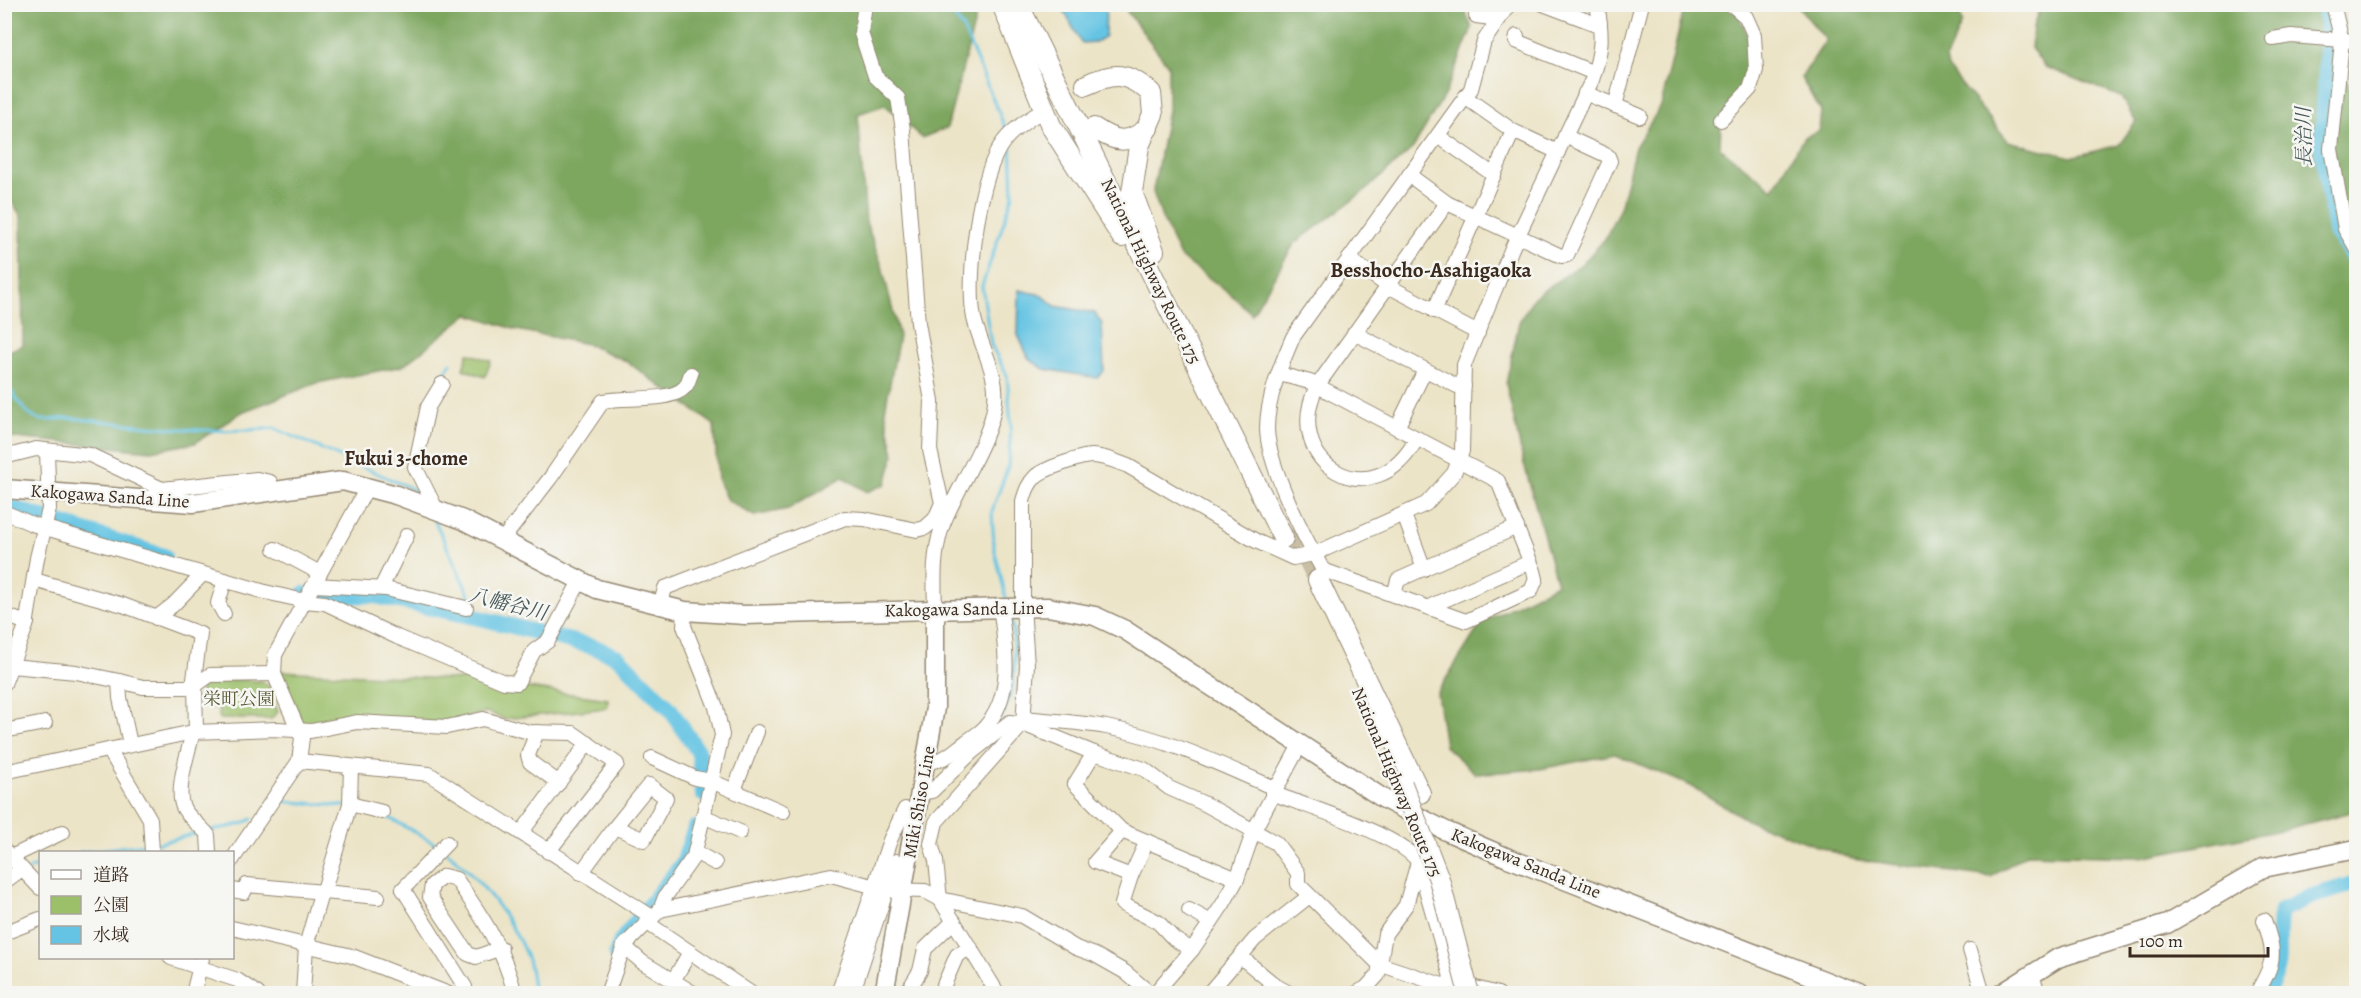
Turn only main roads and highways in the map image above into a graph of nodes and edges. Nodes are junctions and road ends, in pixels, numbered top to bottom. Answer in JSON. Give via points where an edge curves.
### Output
{"nodes":[{"id":1,"x":1002,"y":4,"type":"edge"},
{"id":2,"x":1018,"y":4,"type":"edge"},
{"id":3,"x":1032,"y":4,"type":"edge"},
{"id":4,"x":1086,"y":85,"type":"dead end"},
{"id":5,"x":1094,"y":128,"type":"junction"},
{"id":6,"x":1148,"y":128,"type":"junction"},
{"id":7,"x":1155,"y":254,"type":"junction"},
{"id":8,"x":1167,"y":304,"type":"junction"},
{"id":9,"x":4,"y":489,"type":"edge"},
{"id":10,"x":935,"y":608,"type":"junction"},
{"id":11,"x":2356,"y":849,"type":"edge"},
{"id":12,"x":1459,"y":990,"type":"edge"},
{"id":13,"x":884,"y":993,"type":"edge"},
{"id":14,"x":1482,"y":993,"type":"edge"},
{"id":15,"x":1859,"y":993,"type":"edge"},
{"id":16,"x":2001,"y":993,"type":"edge"}],
"edges":[{"from":1,"to":8,"type":"highway","via":[[1050,106],[1150,287]]},
{"from":2,"to":8,"type":"highway","name":"National Highway Route 175"},
{"from":3,"to":5,"type":"highway","name":"National Highway Route 175"},
{"from":4,"to":6,"type":"highway","via":[[1121,75],[1139,82],[1151,93],[1153,114]]},
{"from":5,"to":6,"type":"highway","via":[[1112,140],[1138,136]]},
{"from":5,"to":7,"type":"highway","name":"National Highway Route 175"},
{"from":6,"to":7,"type":"highway","via":[[1139,146],[1132,192]]},
{"from":7,"to":8,"type":"highway","name":"National Highway Route 175","via":[[1288,533]]},
{"from":9,"to":10,"type":"main road","name":"Kakogawa Sanda Line","via":[[49,501],[193,503],[343,481],[436,509],[503,539],[580,581],[660,606],[745,615]]},
{"from":10,"to":13,"type":"main road","name":"Miki Shiso Line","via":[[935,708],[922,793],[888,889]]},
{"from":10,"to":15,"type":"main road","name":"Kakogawa Sanda Line","via":[[1010,606],[1066,609],[1095,616],[1125,630],[1384,799],[1456,835]]},
{"from":11,"to":16,"type":"main road","via":[[2263,868],[2167,924],[2068,954]]},
{"from":12,"to":14,"type":"highway","name":"National Highway Route 175","bridge":true,"via":[[1439,879],[1402,784],[1311,580],[1420,794],[1449,874]]}]}
